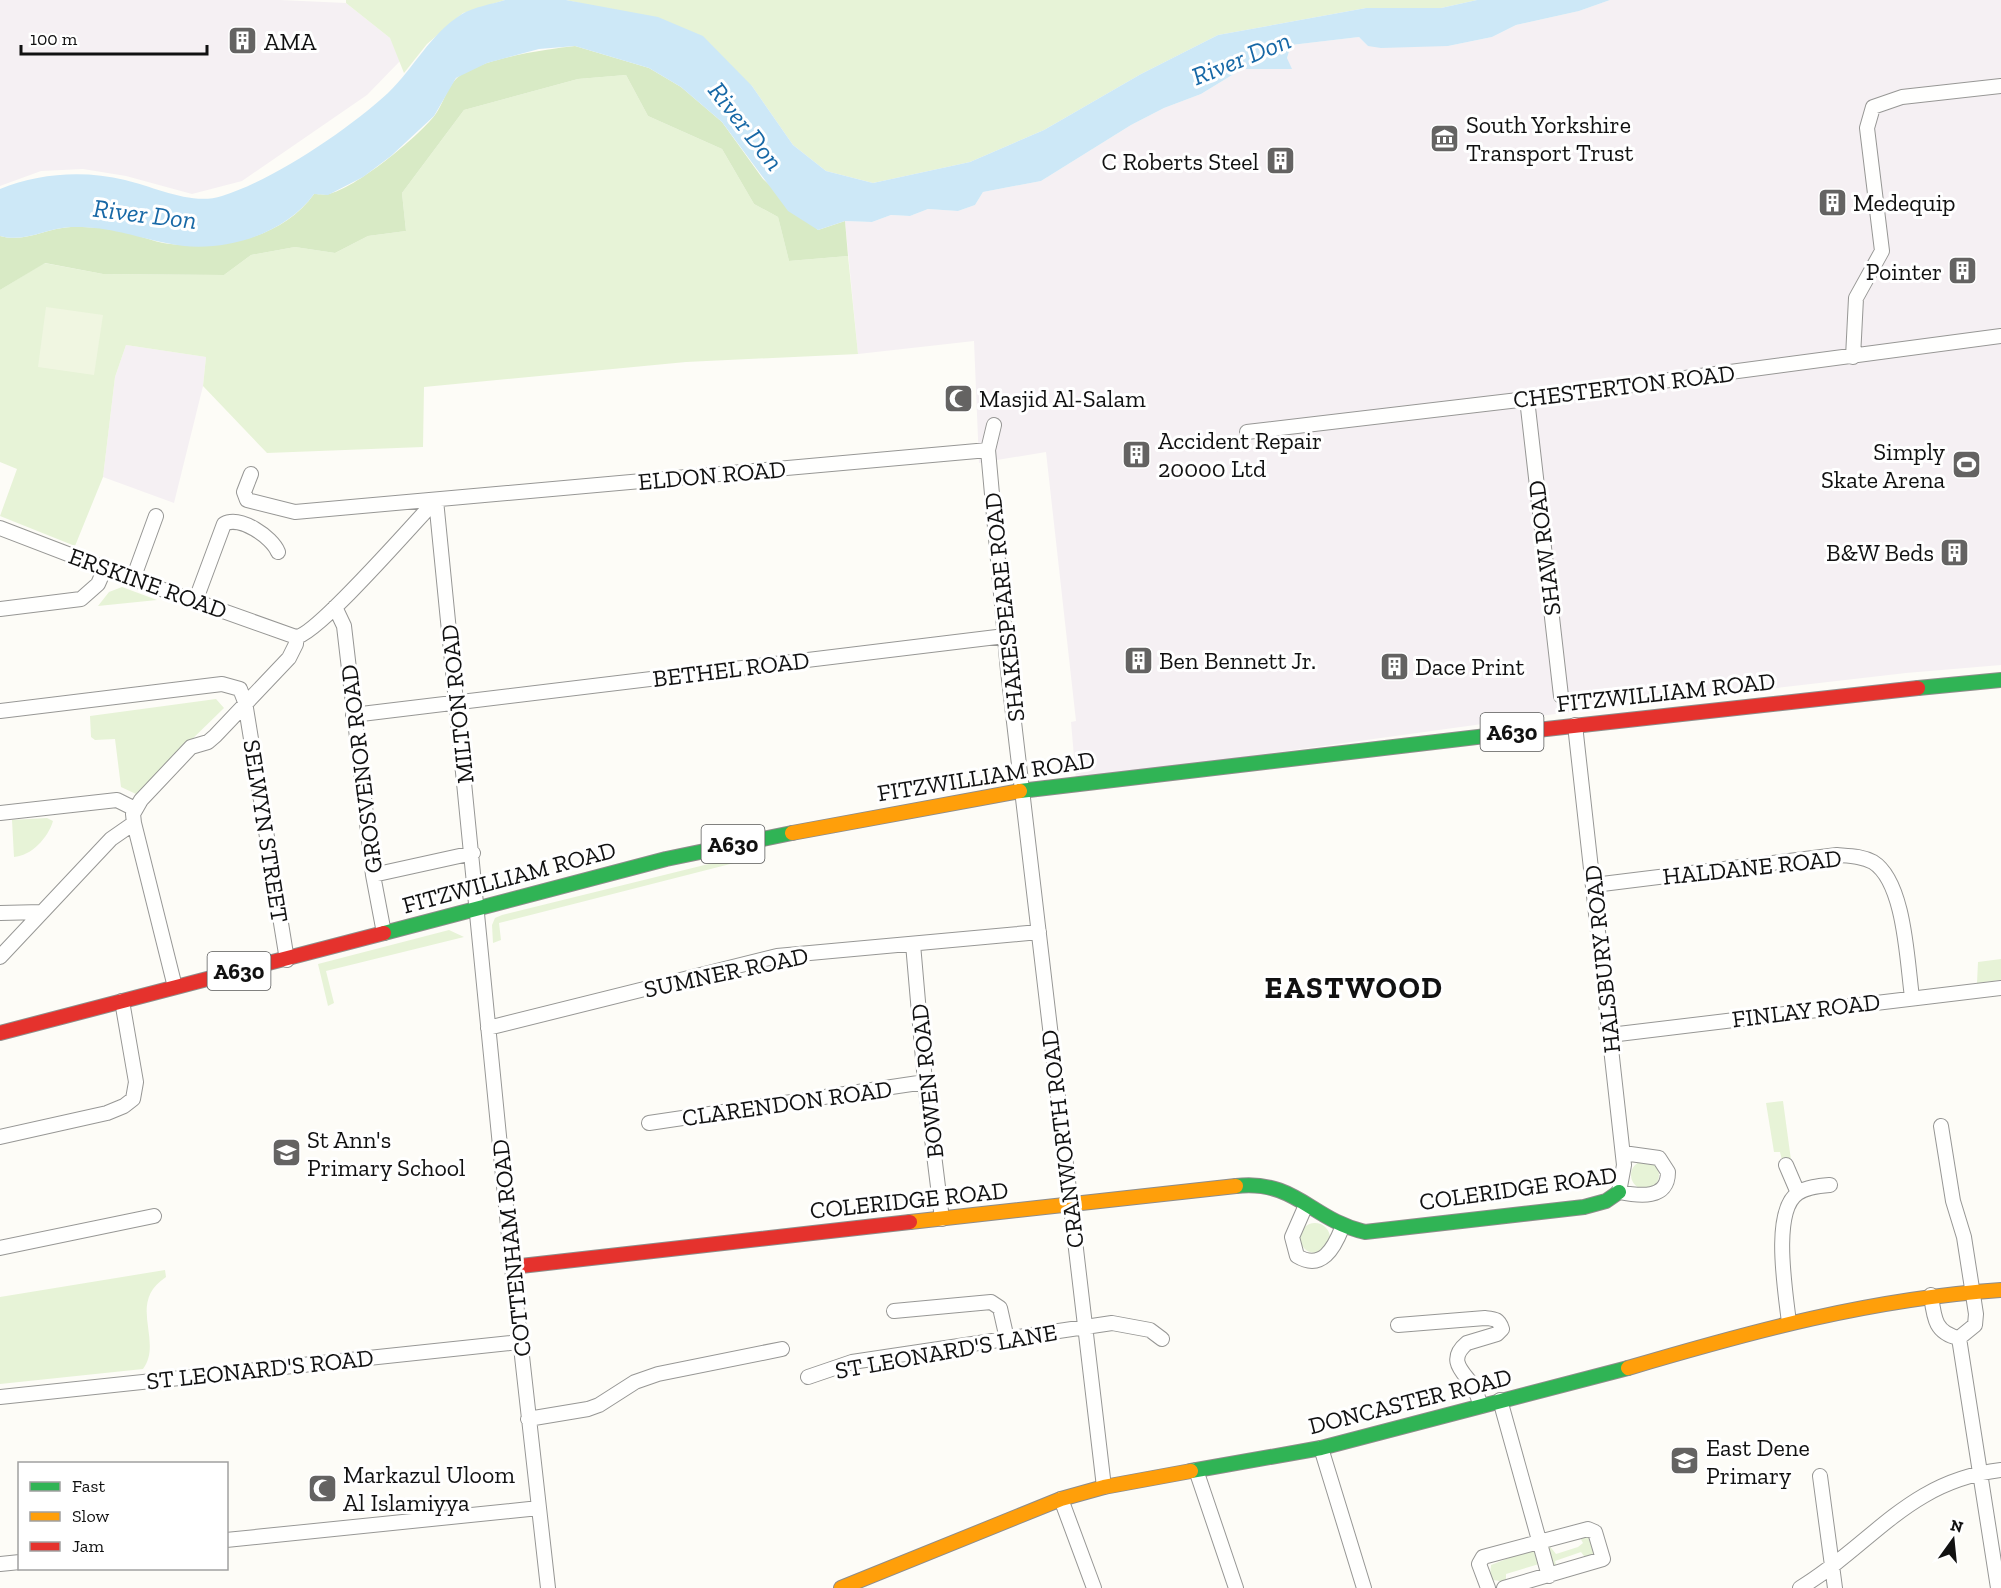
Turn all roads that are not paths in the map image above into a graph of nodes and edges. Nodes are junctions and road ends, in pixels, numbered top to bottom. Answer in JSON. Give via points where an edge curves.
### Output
{"nodes":[{"id":1,"x":2001,"y":86,"type":"edge"},
{"id":2,"x":2001,"y":336,"type":"edge"},
{"id":3,"x":1853,"y":357,"type":"junction"},
{"id":4,"x":1527,"y":399,"type":"junction"},
{"id":5,"x":994,"y":425,"type":"dead end"},
{"id":6,"x":1247,"y":432,"type":"dead end"},
{"id":7,"x":988,"y":450,"type":"junction"},
{"id":8,"x":251,"y":474,"type":"dead end"},
{"id":9,"x":436,"y":500,"type":"junction"},
{"id":10,"x":156,"y":516,"type":"dead end"},
{"id":11,"x":0,"y":528,"type":"edge"},
{"id":12,"x":278,"y":552,"type":"dead end"},
{"id":13,"x":105,"y":568,"type":"junction"},
{"id":14,"x":133,"y":579,"type":"junction"},
{"id":15,"x":195,"y":602,"type":"junction"},
{"id":16,"x":336,"y":607,"type":"junction"},
{"id":17,"x":0,"y":609,"type":"edge"},
{"id":18,"x":1005,"y":636,"type":"junction"},
{"id":19,"x":296,"y":637,"type":"junction"},
{"id":20,"x":2001,"y":680,"type":"edge"},
{"id":21,"x":1561,"y":696,"type":"dead end"},
{"id":22,"x":245,"y":702,"type":"junction"},
{"id":23,"x":457,"y":702,"type":"junction"},
{"id":24,"x":0,"y":711,"type":"edge"},
{"id":25,"x":353,"y":715,"type":"junction"},
{"id":26,"x":1575,"y":725,"type":"junction"},
{"id":27,"x":1023,"y":790,"type":"junction"},
{"id":28,"x":0,"y":813,"type":"edge"},
{"id":29,"x":134,"y":816,"type":"junction"},
{"id":30,"x":473,"y":853,"type":"junction"},
{"id":31,"x":373,"y":875,"type":"junction"},
{"id":32,"x":1594,"y":885,"type":"junction"},
{"id":33,"x":478,"y":908,"type":"junction"},
{"id":34,"x":42,"y":912,"type":"junction"},
{"id":35,"x":0,"y":913,"type":"edge"},
{"id":36,"x":1039,"y":932,"type":"junction"},
{"id":37,"x":384,"y":933,"type":"junction"},
{"id":38,"x":913,"y":944,"type":"junction"},
{"id":39,"x":0,"y":957,"type":"edge"},
{"id":40,"x":287,"y":960,"type":"junction"},
{"id":41,"x":175,"y":987,"type":"junction"},
{"id":42,"x":2001,"y":988,"type":"edge"},
{"id":43,"x":1912,"y":997,"type":"junction"},
{"id":44,"x":122,"y":1000,"type":"junction"},
{"id":45,"x":488,"y":1028,"type":"junction"},
{"id":46,"x":0,"y":1033,"type":"edge"},
{"id":47,"x":1610,"y":1035,"type":"junction"},
{"id":48,"x":925,"y":1082,"type":"junction"},
{"id":49,"x":649,"y":1123,"type":"dead end"},
{"id":50,"x":1941,"y":1126,"type":"dead end"},
{"id":51,"x":0,"y":1137,"type":"edge"},
{"id":52,"x":1623,"y":1153,"type":"junction"},
{"id":53,"x":1786,"y":1165,"type":"dead end"},
{"id":54,"x":1830,"y":1185,"type":"dead end"},
{"id":55,"x":1619,"y":1192,"type":"junction"},
{"id":56,"x":1798,"y":1193,"type":"junction"},
{"id":57,"x":1306,"y":1205,"type":"junction"},
{"id":58,"x":1070,"y":1206,"type":"junction"},
{"id":59,"x":154,"y":1216,"type":"dead end"},
{"id":60,"x":942,"y":1219,"type":"junction"},
{"id":61,"x":1342,"y":1228,"type":"junction"},
{"id":62,"x":0,"y":1248,"type":"edge"},
{"id":63,"x":512,"y":1267,"type":"junction"},
{"id":64,"x":2001,"y":1290,"type":"edge"},
{"id":65,"x":1973,"y":1291,"type":"junction"},
{"id":66,"x":1931,"y":1295,"type":"junction"},
{"id":67,"x":894,"y":1311,"type":"dead end"},
{"id":68,"x":1789,"y":1323,"type":"junction"},
{"id":69,"x":1398,"y":1325,"type":"dead end"},
{"id":70,"x":1084,"y":1328,"type":"junction"},
{"id":71,"x":1959,"y":1338,"type":"junction"},
{"id":72,"x":1007,"y":1339,"type":"junction"},
{"id":73,"x":1162,"y":1339,"type":"dead end"},
{"id":74,"x":520,"y":1342,"type":"junction"},
{"id":75,"x":782,"y":1349,"type":"dead end"},
{"id":76,"x":808,"y":1377,"type":"dead end"},
{"id":77,"x":0,"y":1397,"type":"edge"},
{"id":78,"x":1500,"y":1400,"type":"junction"},
{"id":79,"x":1481,"y":1406,"type":"junction"},
{"id":80,"x":528,"y":1419,"type":"junction"},
{"id":81,"x":1321,"y":1448,"type":"junction"},
{"id":82,"x":1196,"y":1470,"type":"junction"},
{"id":83,"x":2001,"y":1470,"type":"edge"},
{"id":84,"x":1982,"y":1472,"type":"junction"},
{"id":85,"x":1820,"y":1476,"type":"dead end"},
{"id":86,"x":1104,"y":1487,"type":"junction"},
{"id":87,"x":1061,"y":1499,"type":"junction"},
{"id":88,"x":539,"y":1508,"type":"junction"},
{"id":89,"x":228,"y":1540,"type":"edge"},
{"id":90,"x":1538,"y":1542,"type":"junction"},
{"id":91,"x":18,"y":1562,"type":"edge"},
{"id":92,"x":0,"y":1564,"type":"edge"},
{"id":93,"x":1832,"y":1566,"type":"junction"},
{"id":94,"x":1549,"y":1576,"type":"junction"},
{"id":95,"x":548,"y":1588,"type":"edge"},
{"id":96,"x":841,"y":1588,"type":"edge"},
{"id":97,"x":1094,"y":1588,"type":"edge"},
{"id":98,"x":1236,"y":1588,"type":"edge"},
{"id":99,"x":1364,"y":1588,"type":"edge"},
{"id":100,"x":1488,"y":1588,"type":"edge"},
{"id":101,"x":1504,"y":1588,"type":"edge"},
{"id":102,"x":1800,"y":1588,"type":"edge"},
{"id":103,"x":1835,"y":1588,"type":"edge"},
{"id":104,"x":1998,"y":1588,"type":"edge"}],
"edges":[{"from":1,"to":3,"type":"street","via":[[1902,97],[1873,106],[1868,128],[1882,251],[1856,298]]},
{"from":2,"to":3,"type":"street","name":"CHESTERTON ROAD"},
{"from":3,"to":4,"type":"street","name":"CHESTERTON ROAD"},
{"from":4,"to":6,"type":"street","name":"CHESTERTON ROAD"},
{"from":4,"to":21,"type":"street","name":"SHAW ROAD"},
{"from":5,"to":7,"type":"street","name":"SHAKESPEARE ROAD"},
{"from":7,"to":9,"type":"street","name":"ELDON ROAD"},
{"from":7,"to":18,"type":"street","name":"SHAKESPEARE ROAD"},
{"from":8,"to":9,"type":"street","name":"ELDON ROAD","via":[[244,492],[247,500],[286,512]]},
{"from":9,"to":16,"type":"street"},
{"from":9,"to":23,"type":"street","name":"MILTON ROAD"},
{"from":10,"to":14,"type":"street"},
{"from":11,"to":13,"type":"street","name":"ERSKINE ROAD"},
{"from":12,"to":15,"type":"street","via":[[269,538],[234,522],[224,524]]},
{"from":13,"to":14,"type":"street","name":"ERSKINE ROAD"},
{"from":13,"to":17,"type":"street","via":[[98,584],[81,599]]},
{"from":14,"to":15,"type":"street","name":"ERSKINE ROAD"},
{"from":15,"to":19,"type":"street","name":"ERSKINE ROAD"},
{"from":16,"to":19,"type":"street","via":[[306,634]]},
{"from":16,"to":25,"type":"street","name":"GROSVENOR ROAD","via":[[344,626]]},
{"from":18,"to":23,"type":"street","name":"BETHEL ROAD"},
{"from":18,"to":27,"type":"street","name":"SHAKESPEARE ROAD"},
{"from":19,"to":22,"type":"street","via":[[289,658]]},
{"from":20,"to":26,"type":"street","name":"FITZWILLIAM ROAD","number":"A630"},
{"from":22,"to":24,"type":"street","via":[[240,689],[222,684]]},
{"from":22,"to":29,"type":"street","via":[[208,742],[191,747]]},
{"from":22,"to":40,"type":"street","name":"SELWYN STREET"},
{"from":23,"to":25,"type":"street","name":"BETHEL ROAD"},
{"from":23,"to":30,"type":"street","name":"MILTON ROAD"},
{"from":25,"to":31,"type":"street","name":"GROSVENOR ROAD"},
{"from":26,"to":27,"type":"street","name":"FITZWILLIAM ROAD","number":"A630"},
{"from":26,"to":32,"type":"street","name":"HALSBURY ROAD"},
{"from":27,"to":33,"type":"street","name":"FITZWILLIAM ROAD","number":"A630","via":[[699,852]]},
{"from":27,"to":36,"type":"street","name":"CRANWORTH ROAD"},
{"from":28,"to":29,"type":"street","via":[[117,800]]},
{"from":29,"to":34,"type":"street"},
{"from":29,"to":41,"type":"street"},
{"from":30,"to":31,"type":"street"},
{"from":30,"to":33,"type":"street","name":"MILTON ROAD"},
{"from":31,"to":37,"type":"street","name":"GROSVENOR ROAD"},
{"from":32,"to":43,"type":"street","name":"HALDANE ROAD","via":[[1837,855],[1862,858],[1881,868],[1893,887]]},
{"from":32,"to":47,"type":"street","name":"HALSBURY ROAD"},
{"from":33,"to":37,"type":"street","name":"FITZWILLIAM ROAD","number":"A630"},
{"from":33,"to":45,"type":"street","name":"COTTENHAM ROAD"},
{"from":34,"to":35,"type":"street"},
{"from":34,"to":39,"type":"street"},
{"from":36,"to":38,"type":"street","name":"SUMNER ROAD"},
{"from":36,"to":58,"type":"street","name":"CRANWORTH ROAD"},
{"from":37,"to":40,"type":"street","name":"FITZWILLIAM ROAD","number":"A630"},
{"from":38,"to":45,"type":"street","name":"SUMNER ROAD","via":[[777,956]]},
{"from":38,"to":48,"type":"street","name":"BOWEN ROAD"},
{"from":40,"to":41,"type":"street","name":"FITZWILLIAM ROAD","number":"A630"},
{"from":41,"to":44,"type":"street","name":"FITZWILLIAM ROAD","number":"A630"},
{"from":42,"to":43,"type":"street","name":"FINLAY ROAD"},
{"from":43,"to":47,"type":"street","name":"FINLAY ROAD"},
{"from":44,"to":46,"type":"street","name":"FITZWILLIAM ROAD","number":"A630"},
{"from":44,"to":51,"type":"street","via":[[136,1082],[133,1099],[107,1113]]},
{"from":45,"to":63,"type":"street","name":"COTTENHAM ROAD"},
{"from":47,"to":52,"type":"street","name":"HALSBURY ROAD"},
{"from":48,"to":49,"type":"street","name":"CLARENDON ROAD"},
{"from":48,"to":60,"type":"street","name":"BOWEN ROAD"},
{"from":50,"to":65,"type":"street"},
{"from":52,"to":55,"type":"street","name":"HALSBURY ROAD"},
{"from":52,"to":55,"type":"street","name":"COLERIDGE ROAD","via":[[1659,1158],[1668,1179],[1652,1195]]},
{"from":53,"to":56,"type":"street"},
{"from":54,"to":56,"type":"street"},
{"from":55,"to":61,"type":"street","name":"COLERIDGE ROAD","via":[[1606,1201],[1584,1206],[1365,1232]]},
{"from":56,"to":68,"type":"street","via":[[1789,1204],[1783,1227]]},
{"from":57,"to":58,"type":"street","name":"COLERIDGE ROAD","via":[[1287,1192],[1264,1184]]},
{"from":57,"to":61,"type":"street","name":"COLERIDGE ROAD"},
{"from":57,"to":61,"type":"street","via":[[1292,1237],[1297,1256],[1318,1262],[1333,1248]]},
{"from":58,"to":60,"type":"street","name":"COLERIDGE ROAD"},
{"from":58,"to":70,"type":"street","name":"CRANWORTH ROAD"},
{"from":59,"to":62,"type":"street"},
{"from":60,"to":63,"type":"street","name":"COLERIDGE ROAD"},
{"from":63,"to":74,"type":"street","name":"COTTENHAM ROAD"},
{"from":64,"to":65,"type":"street","name":"DONCASTER ROAD"},
{"from":65,"to":66,"type":"street","name":"DONCASTER ROAD"},
{"from":65,"to":71,"type":"street","via":[[1975,1325]]},
{"from":66,"to":68,"type":"street","name":"DONCASTER ROAD"},
{"from":66,"to":71,"type":"street","via":[[1940,1330]]},
{"from":67,"to":72,"type":"street","via":[[991,1302],[1000,1308]]},
{"from":68,"to":78,"type":"street","name":"DONCASTER ROAD"},
{"from":69,"to":79,"type":"street","via":[[1495,1318],[1502,1329],[1467,1343],[1459,1355],[1461,1373],[1473,1385]]},
{"from":70,"to":72,"type":"street","name":"ST LEONARD'S LANE"},
{"from":70,"to":73,"type":"street","name":"ST LEONARD'S LANE","via":[[1120,1323],[1150,1330]]},
{"from":70,"to":86,"type":"street","name":"CRANWORTH ROAD"},
{"from":71,"to":84,"type":"street"},
{"from":72,"to":76,"type":"street","name":"ST LEONARD'S LANE","via":[[852,1362]]},
{"from":74,"to":77,"type":"street","name":"ST LEONARD'S ROAD"},
{"from":74,"to":80,"type":"street","name":"COTTENHAM ROAD"},
{"from":75,"to":80,"type":"street","via":[[658,1374],[627,1386],[600,1405]]},
{"from":78,"to":79,"type":"street","name":"DONCASTER ROAD"},
{"from":78,"to":90,"type":"street"},
{"from":79,"to":81,"type":"street","name":"DONCASTER ROAD"},
{"from":80,"to":88,"type":"street","name":"COTTENHAM ROAD"},
{"from":81,"to":82,"type":"street","name":"DONCASTER ROAD"},
{"from":81,"to":99,"type":"street"},
{"from":82,"to":86,"type":"street","name":"DONCASTER ROAD"},
{"from":82,"to":98,"type":"street"},
{"from":83,"to":84,"type":"street"},
{"from":84,"to":93,"type":"street","via":[[1952,1481],[1909,1503]]},
{"from":84,"to":104,"type":"street"},
{"from":85,"to":93,"type":"street"},
{"from":86,"to":87,"type":"street","name":"DONCASTER ROAD"},
{"from":87,"to":96,"type":"street","name":"DONCASTER ROAD"},
{"from":87,"to":97,"type":"street"},
{"from":88,"to":89,"type":"street"},
{"from":88,"to":95,"type":"street","name":"COTTENHAM ROAD"},
{"from":90,"to":94,"type":"street"},
{"from":90,"to":94,"type":"street","via":[[1592,1529],[1603,1556],[1599,1562]]},
{"from":90,"to":100,"type":"street","via":[[1480,1560]]},
{"from":91,"to":92,"type":"street"},
{"from":93,"to":102,"type":"street"},
{"from":93,"to":103,"type":"street"},
{"from":94,"to":101,"type":"street"}]}
